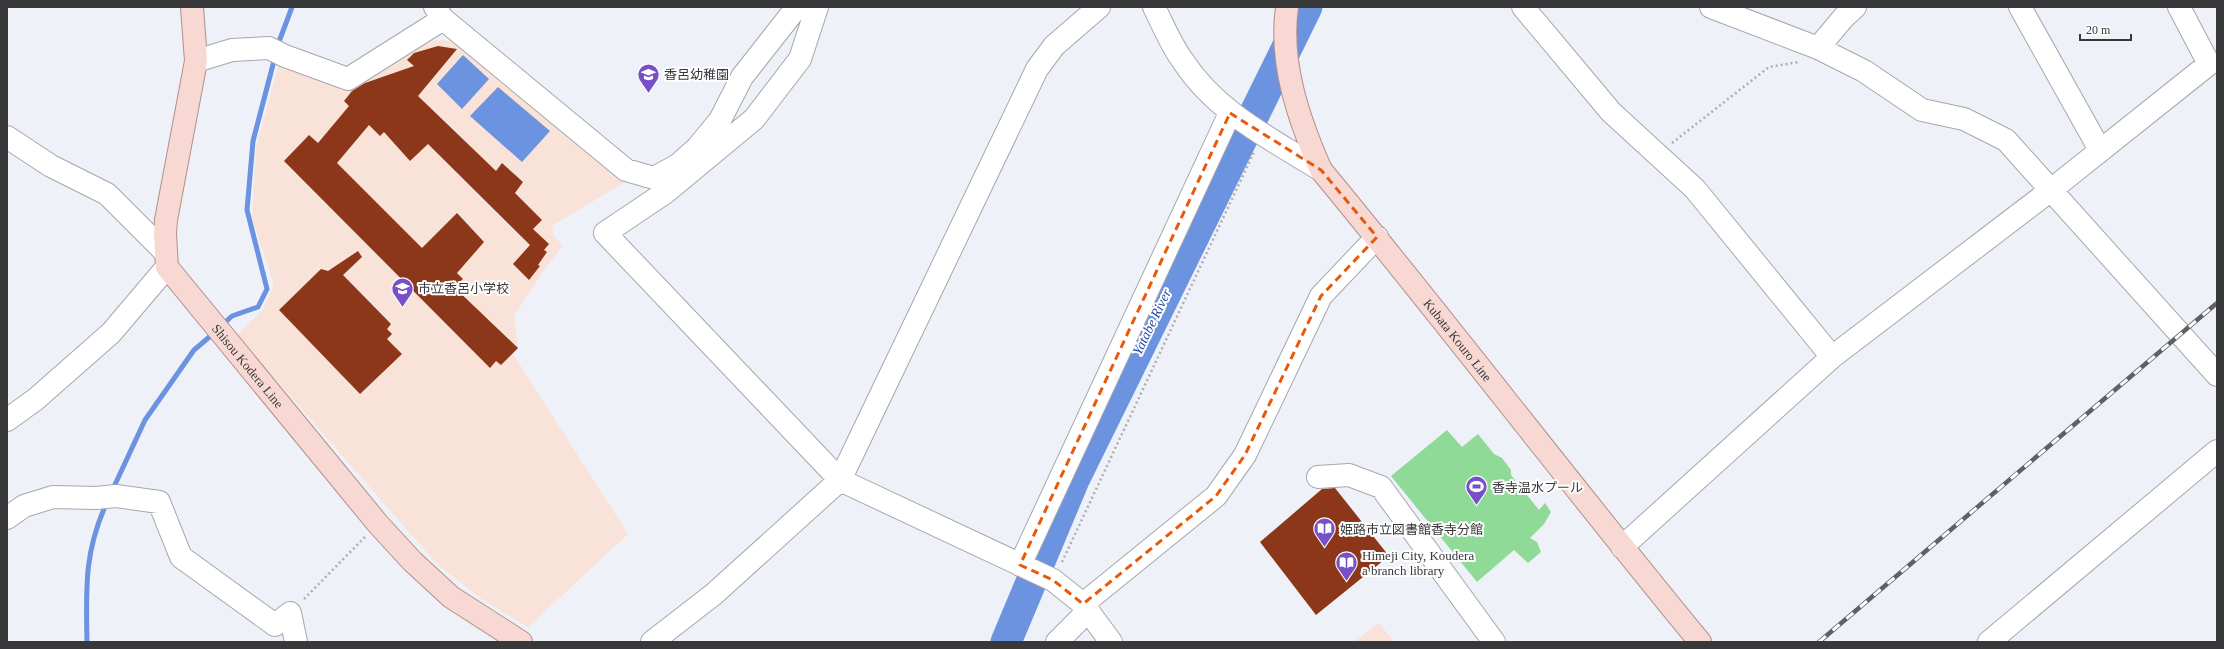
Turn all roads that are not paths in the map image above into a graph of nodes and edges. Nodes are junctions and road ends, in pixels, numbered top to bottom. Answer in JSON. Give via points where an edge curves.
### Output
{"nodes":[{"id":1,"x":192,"y":7,"type":"edge"},
{"id":2,"x":797,"y":7,"type":"edge"},
{"id":3,"x":817,"y":7,"type":"edge"},
{"id":4,"x":1099,"y":7,"type":"edge"},
{"id":5,"x":1154,"y":7,"type":"edge"},
{"id":6,"x":1711,"y":7,"type":"edge"},
{"id":7,"x":1855,"y":7,"type":"edge"},
{"id":8,"x":2020,"y":7,"type":"edge"},
{"id":9,"x":2179,"y":7,"type":"edge"},
{"id":10,"x":1287,"y":9,"type":"edge"},
{"id":11,"x":1532,"y":10,"type":"edge"},
{"id":12,"x":439,"y":13,"type":"edge"},
{"id":13,"x":1818,"y":48,"type":"junction"},
{"id":14,"x":196,"y":62,"type":"junction"},
{"id":15,"x":1230,"y":113,"type":"junction"},
{"id":16,"x":7,"y":136,"type":"edge"},
{"id":17,"x":2100,"y":150,"type":"junction"},
{"id":18,"x":1321,"y":170,"type":"junction"},
{"id":19,"x":654,"y":178,"type":"junction"},
{"id":20,"x":2051,"y":190,"type":"junction"},
{"id":21,"x":605,"y":234,"type":"junction"},
{"id":22,"x":1377,"y":237,"type":"junction"},
{"id":23,"x":166,"y":259,"type":"junction"},
{"id":24,"x":1832,"y":357,"type":"junction"},
{"id":25,"x":2217,"y":375,"type":"edge"},
{"id":26,"x":7,"y":420,"type":"edge"},
{"id":27,"x":2217,"y":451,"type":"edge"},
{"id":28,"x":1318,"y":477,"type":"dead end"},
{"id":29,"x":840,"y":480,"type":"junction"},
{"id":30,"x":7,"y":518,"type":"edge"},
{"id":31,"x":1622,"y":547,"type":"junction"},
{"id":32,"x":1020,"y":565,"type":"junction"},
{"id":33,"x":1085,"y":608,"type":"junction"},
{"id":34,"x":296,"y":642,"type":"edge"},
{"id":35,"x":521,"y":642,"type":"edge"},
{"id":36,"x":652,"y":642,"type":"edge"},
{"id":37,"x":1058,"y":642,"type":"edge"},
{"id":38,"x":1111,"y":642,"type":"edge"},
{"id":39,"x":1494,"y":642,"type":"edge"},
{"id":40,"x":1700,"y":642,"type":"edge"},
{"id":41,"x":1989,"y":642,"type":"edge"}],
"edges":[{"from":1,"to":14,"type":"main road"},
{"from":2,"to":19,"type":"street","via":[[742,77],[720,120],[697,148],[678,165]]},
{"from":3,"to":21,"type":"street","via":[[800,58],[754,119],[666,192]]},
{"from":4,"to":29,"type":"street","via":[[1054,46],[1037,69]]},
{"from":5,"to":15,"type":"street","via":[[1182,61],[1204,89]]},
{"from":6,"to":13,"type":"street"},
{"from":7,"to":13,"type":"street"},
{"from":8,"to":17,"type":"street"},
{"from":9,"to":17,"type":"street","via":[[2209,64]]},
{"from":10,"to":18,"type":"main road","name":"Kubata Kouro Line","via":[[1288,60],[1294,98],[1305,134]]},
{"from":11,"to":24,"type":"street","via":[[1611,112],[1695,189]]},
{"from":12,"to":14,"type":"street","via":[[348,79],[277,52],[232,50]]},
{"from":12,"to":19,"type":"street","via":[[626,170]]},
{"from":13,"to":20,"type":"street","via":[[1864,71],[1922,110],[1964,119],[2006,140]]},
{"from":14,"to":23,"type":"main road","via":[[166,220]]},
{"from":15,"to":18,"type":"street"},
{"from":15,"to":32,"type":"street"},
{"from":16,"to":23,"type":"street","via":[[51,166],[107,194]]},
{"from":17,"to":20,"type":"street"},
{"from":18,"to":22,"type":"main road","name":"Kubata Kouro Line"},
{"from":19,"to":21,"type":"street","via":[[639,201]]},
{"from":20,"to":24,"type":"street"},
{"from":20,"to":25,"type":"street"},
{"from":21,"to":29,"type":"street"},
{"from":22,"to":31,"type":"main road","name":"Kubata Kouro Line"},
{"from":22,"to":33,"type":"street","via":[[1321,296],[1245,455],[1216,496]]},
{"from":23,"to":26,"type":"street","via":[[111,333],[36,399]]},
{"from":23,"to":35,"type":"main road","name":"Shisou Kodera Line","via":[[217,328],[378,524],[412,561],[451,597]]},
{"from":24,"to":31,"type":"street"},
{"from":27,"to":41,"type":"street"},
{"from":28,"to":39,"type":"street","via":[[1349,475],[1381,487]]},
{"from":29,"to":32,"type":"street"},
{"from":29,"to":36,"type":"street","via":[[714,594]]},
{"from":30,"to":34,"type":"street","via":[[24,506],[53,497],[106,497],[160,502],[181,557],[275,625],[290,613]]},
{"from":31,"to":40,"type":"main road","name":"Kubata Kouro Line"},
{"from":32,"to":33,"type":"street","via":[[1053,580]]},
{"from":33,"to":37,"type":"street"},
{"from":33,"to":38,"type":"street"}]}
